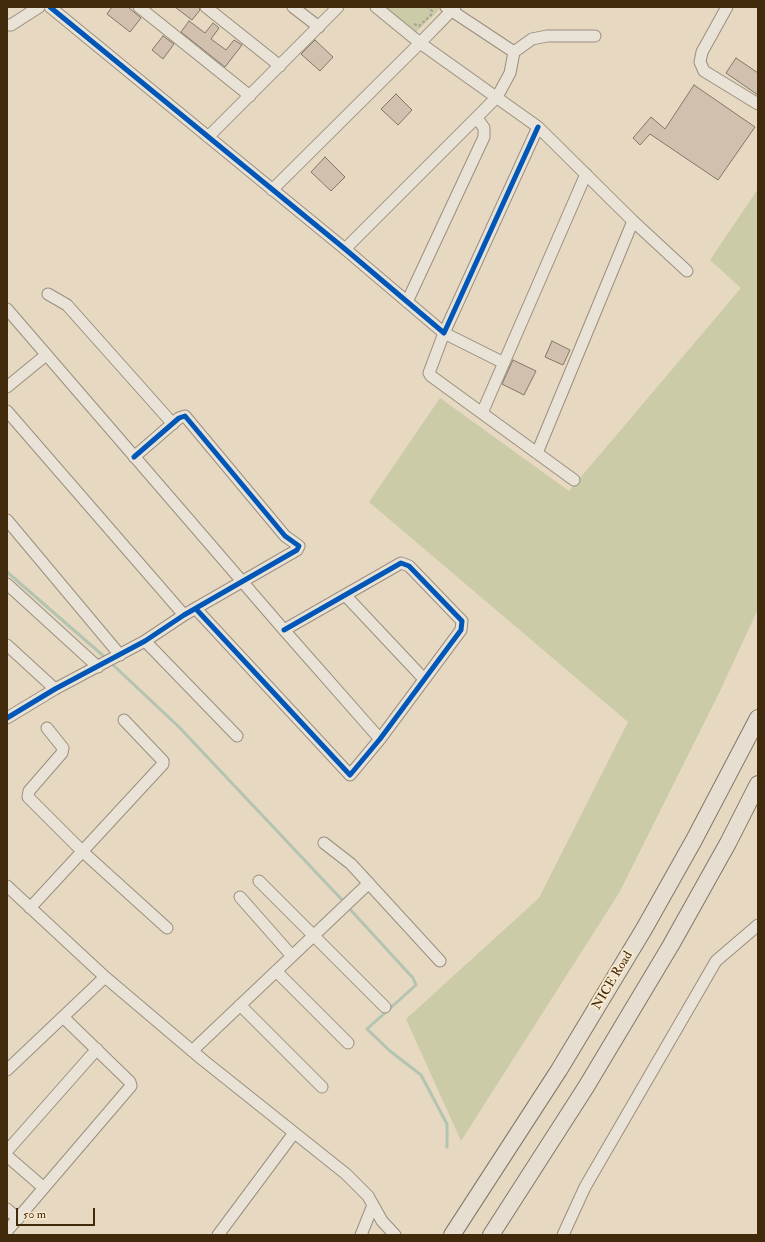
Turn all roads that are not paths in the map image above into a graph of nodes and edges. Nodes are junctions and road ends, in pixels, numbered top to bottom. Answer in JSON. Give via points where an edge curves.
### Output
{"nodes":[{"id":1,"x":39,"y":7,"type":"edge"},
{"id":2,"x":50,"y":7,"type":"edge"},
{"id":3,"x":139,"y":7,"type":"edge"},
{"id":4,"x":206,"y":7,"type":"edge"},
{"id":5,"x":293,"y":7,"type":"edge"},
{"id":6,"x":338,"y":7,"type":"edge"},
{"id":7,"x":376,"y":7,"type":"edge"},
{"id":8,"x":727,"y":7,"type":"edge"},
{"id":9,"x":450,"y":8,"type":"edge"},
{"id":10,"x":7,"y":25,"type":"edge"},
{"id":11,"x":319,"y":26,"type":"junction"},
{"id":12,"x":594,"y":36,"type":"dead end"},
{"id":13,"x":420,"y":43,"type":"junction"},
{"id":14,"x":514,"y":52,"type":"junction"},
{"id":15,"x":280,"y":66,"type":"junction"},
{"id":16,"x":250,"y":96,"type":"junction"},
{"id":17,"x":497,"y":97,"type":"junction"},
{"id":18,"x":758,"y":104,"type":"edge"},
{"id":19,"x":477,"y":118,"type":"junction"},
{"id":20,"x":538,"y":127,"type":"junction"},
{"id":21,"x":208,"y":137,"type":"junction"},
{"id":22,"x":586,"y":174,"type":"junction"},
{"id":23,"x":272,"y":190,"type":"junction"},
{"id":24,"x":633,"y":221,"type":"junction"},
{"id":25,"x":345,"y":249,"type":"junction"},
{"id":26,"x":687,"y":271,"type":"dead end"},
{"id":27,"x":48,"y":294,"type":"dead end"},
{"id":28,"x":408,"y":302,"type":"junction"},
{"id":29,"x":7,"y":309,"type":"edge"},
{"id":30,"x":444,"y":333,"type":"junction"},
{"id":31,"x":46,"y":355,"type":"junction"},
{"id":32,"x":504,"y":363,"type":"junction"},
{"id":33,"x":7,"y":388,"type":"edge"},
{"id":34,"x":7,"y":411,"type":"edge"},
{"id":35,"x":482,"y":413,"type":"junction"},
{"id":36,"x":173,"y":424,"type":"junction"},
{"id":37,"x":537,"y":453,"type":"junction"},
{"id":38,"x":134,"y":457,"type":"junction"},
{"id":39,"x":574,"y":480,"type":"dead end"},
{"id":40,"x":7,"y":520,"type":"edge"},
{"id":41,"x":243,"y":582,"type":"junction"},
{"id":42,"x":7,"y":584,"type":"edge"},
{"id":43,"x":345,"y":595,"type":"junction"},
{"id":44,"x":196,"y":609,"type":"junction"},
{"id":45,"x":184,"y":616,"type":"junction"},
{"id":46,"x":284,"y":630,"type":"junction"},
{"id":47,"x":144,"y":641,"type":"junction"},
{"id":48,"x":7,"y":645,"type":"edge"},
{"id":49,"x":120,"y":655,"type":"junction"},
{"id":50,"x":98,"y":667,"type":"junction"},
{"id":51,"x":424,"y":679,"type":"junction"},
{"id":52,"x":55,"y":689,"type":"junction"},
{"id":53,"x":7,"y":718,"type":"edge"},
{"id":54,"x":758,"y":718,"type":"edge"},
{"id":55,"x":124,"y":720,"type":"dead end"},
{"id":56,"x":47,"y":728,"type":"dead end"},
{"id":57,"x":237,"y":736,"type":"dead end"},
{"id":58,"x":380,"y":739,"type":"junction"},
{"id":59,"x":758,"y":784,"type":"edge"},
{"id":60,"x":324,"y":843,"type":"dead end"},
{"id":61,"x":83,"y":852,"type":"junction"},
{"id":62,"x":259,"y":881,"type":"dead end"},
{"id":63,"x":369,"y":883,"type":"junction"},
{"id":64,"x":7,"y":886,"type":"edge"},
{"id":65,"x":240,"y":897,"type":"dead end"},
{"id":66,"x":30,"y":908,"type":"junction"},
{"id":67,"x":758,"y":925,"type":"edge"},
{"id":68,"x":167,"y":928,"type":"dead end"},
{"id":69,"x":313,"y":936,"type":"junction"},
{"id":70,"x":292,"y":956,"type":"junction"},
{"id":71,"x":440,"y":961,"type":"dead end"},
{"id":72,"x":276,"y":971,"type":"junction"},
{"id":73,"x":105,"y":977,"type":"junction"},
{"id":74,"x":240,"y":1005,"type":"junction"},
{"id":75,"x":385,"y":1007,"type":"dead end"},
{"id":76,"x":63,"y":1016,"type":"junction"},
{"id":77,"x":348,"y":1044,"type":"dead end"},
{"id":78,"x":97,"y":1050,"type":"junction"},
{"id":79,"x":192,"y":1051,"type":"junction"},
{"id":80,"x":7,"y":1070,"type":"edge"},
{"id":81,"x":322,"y":1087,"type":"dead end"},
{"id":82,"x":294,"y":1133,"type":"junction"},
{"id":83,"x":7,"y":1151,"type":"edge"},
{"id":84,"x":7,"y":1156,"type":"edge"},
{"id":85,"x":44,"y":1188,"type":"junction"},
{"id":86,"x":373,"y":1205,"type":"junction"},
{"id":87,"x":7,"y":1210,"type":"edge"},
{"id":88,"x":18,"y":1219,"type":"junction"},
{"id":89,"x":7,"y":1231,"type":"edge"},
{"id":90,"x":218,"y":1235,"type":"edge"},
{"id":91,"x":362,"y":1235,"type":"edge"},
{"id":92,"x":395,"y":1235,"type":"edge"},
{"id":93,"x":452,"y":1235,"type":"edge"},
{"id":94,"x":491,"y":1235,"type":"edge"},
{"id":95,"x":563,"y":1235,"type":"edge"}],
"edges":[{"from":1,"to":10,"type":"street"},
{"from":2,"to":21,"type":"street"},
{"from":3,"to":16,"type":"street"},
{"from":4,"to":15,"type":"street"},
{"from":5,"to":11,"type":"street"},
{"from":6,"to":11,"type":"street"},
{"from":7,"to":13,"type":"street"},
{"from":8,"to":18,"type":"street","via":[[702,52],[700,62],[704,71]]},
{"from":9,"to":13,"type":"street"},
{"from":9,"to":14,"type":"street"},
{"from":11,"to":15,"type":"street"},
{"from":12,"to":14,"type":"street","via":[[547,36],[532,39]]},
{"from":13,"to":17,"type":"street"},
{"from":13,"to":23,"type":"street"},
{"from":14,"to":17,"type":"street","via":[[510,73]]},
{"from":15,"to":16,"type":"street"},
{"from":16,"to":21,"type":"street"},
{"from":17,"to":19,"type":"street"},
{"from":17,"to":20,"type":"street"},
{"from":19,"to":25,"type":"street"},
{"from":19,"to":28,"type":"street","via":[[484,128],[484,137]]},
{"from":20,"to":22,"type":"street"},
{"from":20,"to":30,"type":"street"},
{"from":21,"to":23,"type":"street"},
{"from":22,"to":24,"type":"street"},
{"from":22,"to":32,"type":"street"},
{"from":23,"to":25,"type":"street"},
{"from":24,"to":26,"type":"street"},
{"from":24,"to":37,"type":"street"},
{"from":25,"to":28,"type":"street"},
{"from":27,"to":36,"type":"street","via":[[67,305]]},
{"from":28,"to":30,"type":"street"},
{"from":29,"to":31,"type":"street"},
{"from":30,"to":32,"type":"street"},
{"from":30,"to":35,"type":"street","via":[[429,373]]},
{"from":31,"to":33,"type":"street"},
{"from":31,"to":38,"type":"street"},
{"from":32,"to":35,"type":"street"},
{"from":34,"to":45,"type":"street"},
{"from":35,"to":37,"type":"street"},
{"from":36,"to":38,"type":"street"},
{"from":36,"to":41,"type":"street","via":[[185,416],[285,536],[299,546],[297,550]]},
{"from":37,"to":39,"type":"street"},
{"from":38,"to":41,"type":"street"},
{"from":40,"to":49,"type":"street"},
{"from":41,"to":44,"type":"street"},
{"from":41,"to":46,"type":"street"},
{"from":42,"to":50,"type":"street"},
{"from":43,"to":46,"type":"street"},
{"from":43,"to":51,"type":"street"},
{"from":43,"to":51,"type":"street","via":[[401,563],[405,564],[462,621],[461,630]]},
{"from":44,"to":45,"type":"street"},
{"from":44,"to":58,"type":"street","via":[[347,774],[353,774]]},
{"from":45,"to":47,"type":"street"},
{"from":46,"to":58,"type":"street"},
{"from":47,"to":49,"type":"street"},
{"from":47,"to":57,"type":"street"},
{"from":48,"to":52,"type":"street"},
{"from":49,"to":50,"type":"street"},
{"from":50,"to":52,"type":"street"},
{"from":51,"to":58,"type":"street"},
{"from":52,"to":53,"type":"street"},
{"from":54,"to":93,"type":"highway","name":"NICE Road","via":[[644,929],[559,1070]]},
{"from":55,"to":61,"type":"street","via":[[163,764]]},
{"from":56,"to":61,"type":"street","via":[[63,748],[62,753],[29,791],[28,797]]},
{"from":59,"to":94,"type":"highway","via":[[671,945],[586,1087]]},
{"from":60,"to":63,"type":"street","via":[[351,864]]},
{"from":61,"to":66,"type":"street"},
{"from":61,"to":68,"type":"street"},
{"from":62,"to":69,"type":"street"},
{"from":63,"to":69,"type":"street"},
{"from":63,"to":71,"type":"street"},
{"from":64,"to":66,"type":"street"},
{"from":65,"to":70,"type":"street"},
{"from":66,"to":73,"type":"street"},
{"from":67,"to":95,"type":"street","via":[[716,961],[585,1188]]},
{"from":69,"to":70,"type":"street"},
{"from":69,"to":75,"type":"street"},
{"from":70,"to":72,"type":"street"},
{"from":72,"to":74,"type":"street"},
{"from":72,"to":77,"type":"street"},
{"from":73,"to":76,"type":"street"},
{"from":73,"to":79,"type":"street"},
{"from":74,"to":79,"type":"street"},
{"from":74,"to":81,"type":"street"},
{"from":76,"to":78,"type":"street"},
{"from":76,"to":80,"type":"street"},
{"from":78,"to":83,"type":"street"},
{"from":78,"to":85,"type":"street","via":[[130,1082],[131,1086]]},
{"from":79,"to":82,"type":"street"},
{"from":82,"to":86,"type":"street","via":[[346,1174],[368,1196]]},
{"from":82,"to":90,"type":"street"},
{"from":84,"to":85,"type":"street"},
{"from":85,"to":88,"type":"street"},
{"from":86,"to":91,"type":"street"},
{"from":86,"to":92,"type":"street","via":[[382,1221]]},
{"from":87,"to":88,"type":"street"},
{"from":88,"to":89,"type":"street"}]}
